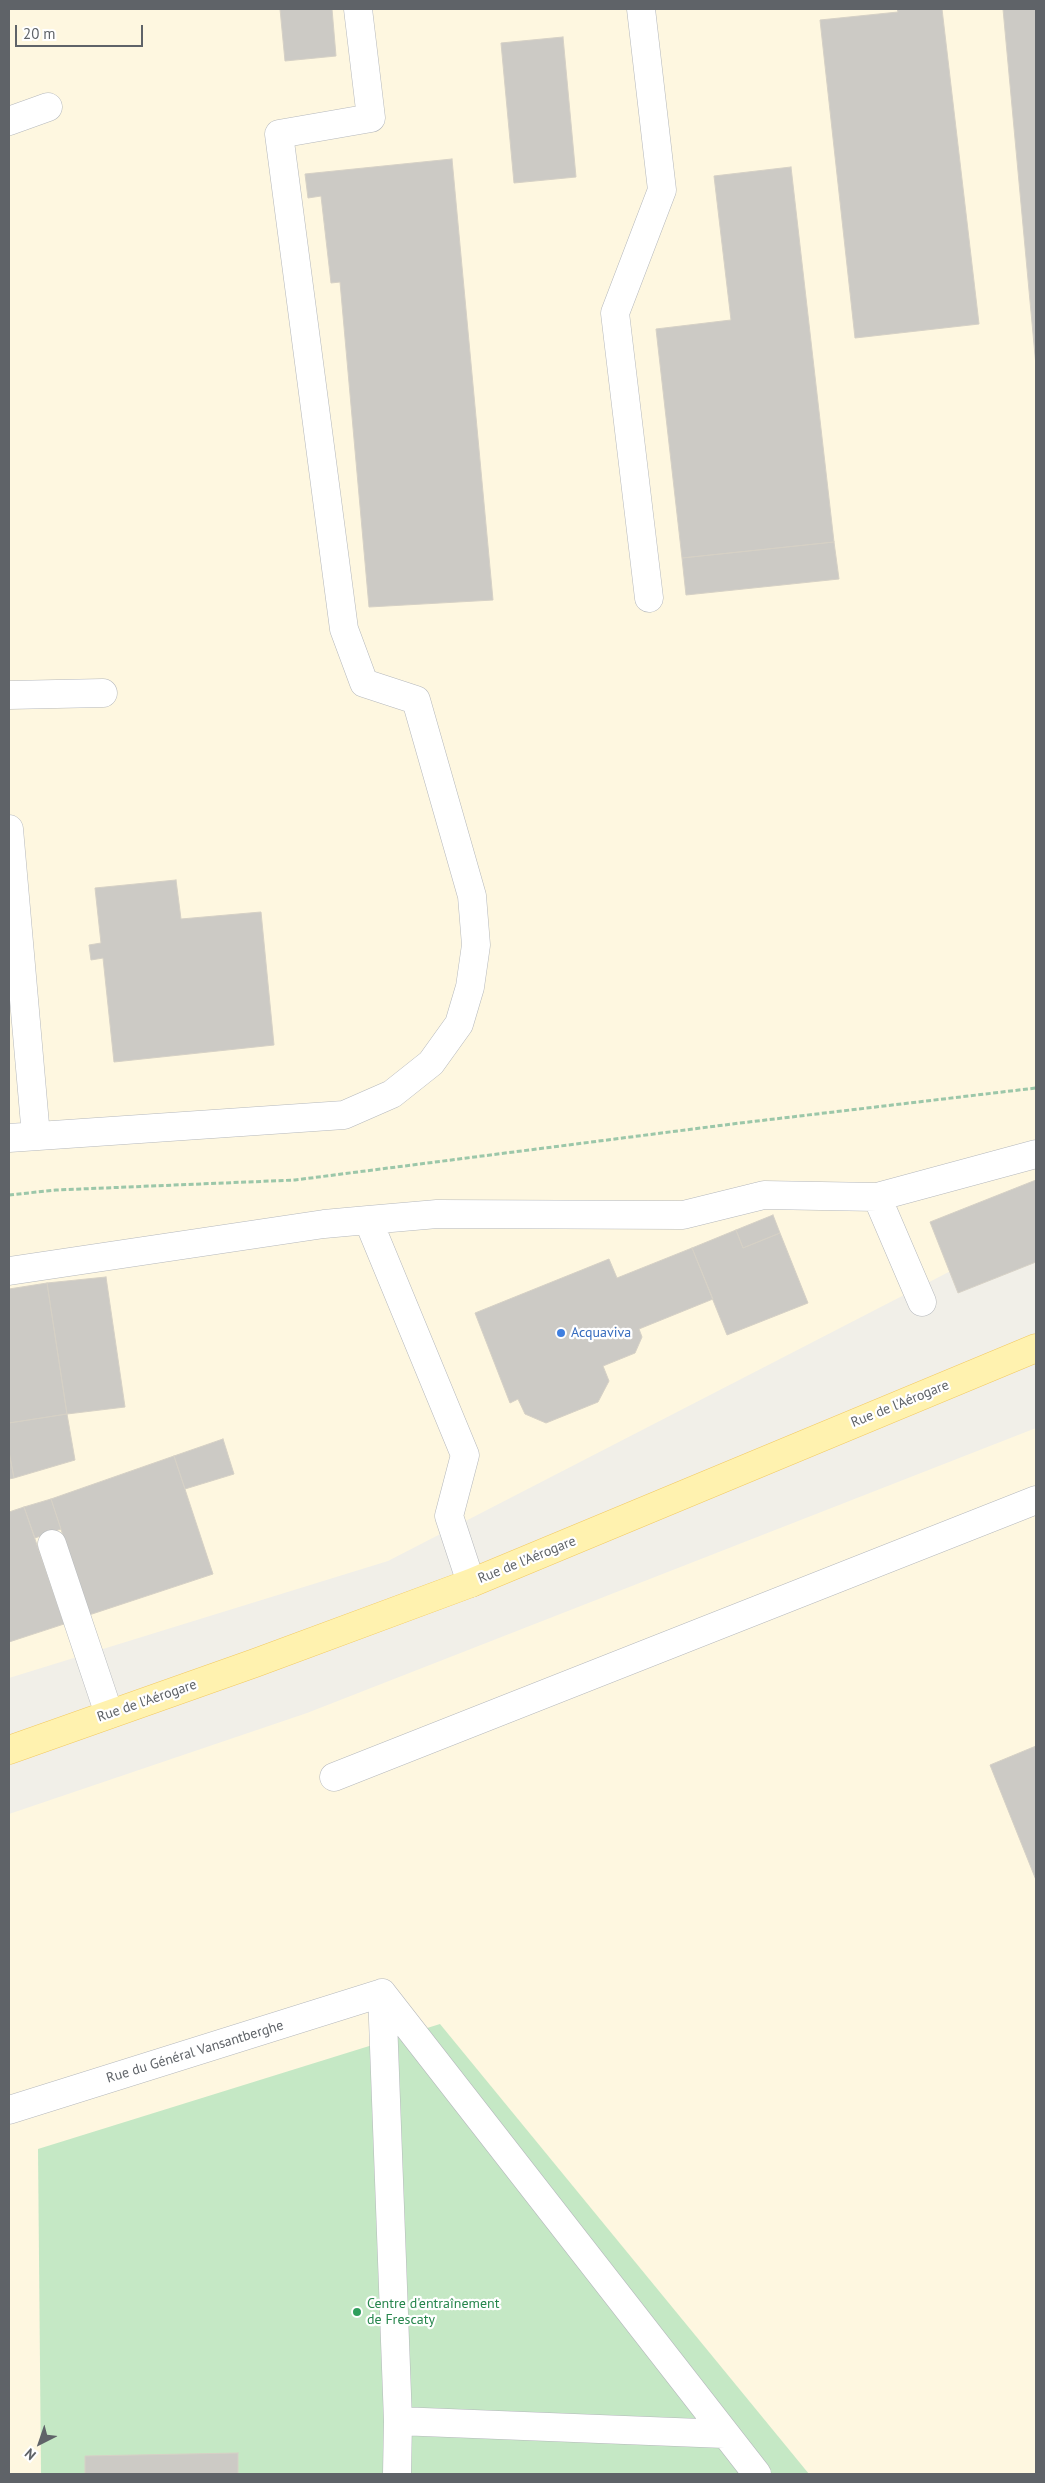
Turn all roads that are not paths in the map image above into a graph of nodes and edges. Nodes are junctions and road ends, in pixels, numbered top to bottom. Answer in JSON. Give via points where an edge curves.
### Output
{"nodes":[{"id":1,"x":358,"y":9,"type":"edge"},
{"id":2,"x":641,"y":9,"type":"edge"},
{"id":3,"x":48,"y":107,"type":"dead end"},
{"id":4,"x":9,"y":121,"type":"edge"},
{"id":5,"x":649,"y":598,"type":"dead end"},
{"id":6,"x":103,"y":693,"type":"dead end"},
{"id":7,"x":9,"y":694,"type":"edge"},
{"id":8,"x":9,"y":829,"type":"edge"},
{"id":9,"x":36,"y":1136,"type":"junction"},
{"id":10,"x":9,"y":1138,"type":"edge"},
{"id":11,"x":1036,"y":1154,"type":"edge"},
{"id":12,"x":877,"y":1197,"type":"junction"},
{"id":13,"x":368,"y":1220,"type":"junction"},
{"id":14,"x":9,"y":1271,"type":"edge"},
{"id":15,"x":922,"y":1302,"type":"dead end"},
{"id":16,"x":1036,"y":1348,"type":"edge"},
{"id":17,"x":1036,"y":1500,"type":"edge"},
{"id":18,"x":52,"y":1544,"type":"dead end"},
{"id":19,"x":471,"y":1582,"type":"junction"},
{"id":20,"x":109,"y":1714,"type":"junction"},
{"id":21,"x":9,"y":1750,"type":"edge"},
{"id":22,"x":334,"y":1777,"type":"dead end"},
{"id":23,"x":382,"y":1993,"type":"junction"},
{"id":24,"x":9,"y":2110,"type":"edge"},
{"id":25,"x":398,"y":2421,"type":"junction"},
{"id":26,"x":725,"y":2434,"type":"junction"},
{"id":27,"x":397,"y":2474,"type":"edge"},
{"id":28,"x":757,"y":2474,"type":"edge"}],
"edges":[{"from":1,"to":9,"type":"street","via":[[370,118],[279,134],[344,629],[364,683],[416,700],[472,896],[476,945],[470,987],[459,1024],[432,1063],[392,1094],[344,1115]]},
{"from":2,"to":5,"type":"street","via":[[662,190],[615,313]]},
{"from":3,"to":4,"type":"street"},
{"from":6,"to":7,"type":"street"},
{"from":8,"to":9,"type":"street"},
{"from":9,"to":10,"type":"street"},
{"from":11,"to":12,"type":"street"},
{"from":12,"to":13,"type":"street","via":[[764,1195],[683,1215],[437,1214]]},
{"from":12,"to":15,"type":"street"},
{"from":13,"to":14,"type":"street"},
{"from":13,"to":19,"type":"street","via":[[465,1455],[449,1516]]},
{"from":16,"to":19,"type":"main road","name":"Rue de l'Aérogare"},
{"from":17,"to":22,"type":"street"},
{"from":18,"to":20,"type":"street"},
{"from":19,"to":20,"type":"main road","name":"Rue de l'Aérogare"},
{"from":20,"to":21,"type":"main road","name":"Rue de l'Aérogare"},
{"from":23,"to":24,"type":"street","name":"Rue du Général Vansantberghe"},
{"from":23,"to":25,"type":"street"},
{"from":23,"to":26,"type":"street"},
{"from":25,"to":26,"type":"street"},
{"from":25,"to":27,"type":"street"},
{"from":26,"to":28,"type":"street"}]}
